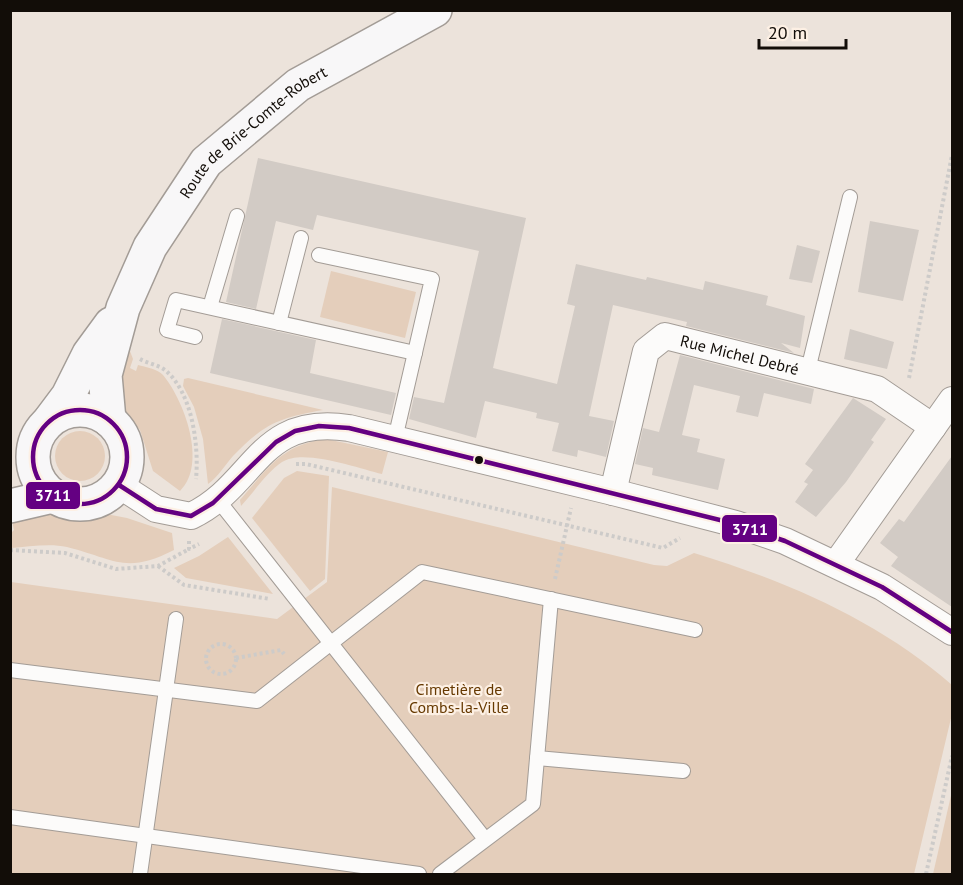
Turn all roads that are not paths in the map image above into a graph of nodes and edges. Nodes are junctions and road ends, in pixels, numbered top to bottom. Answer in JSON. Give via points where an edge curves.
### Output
{"nodes":[{"id":1,"x":435,"y":10,"type":"edge"},
{"id":2,"x":850,"y":197,"type":"dead end"},
{"id":3,"x":237,"y":216,"type":"dead end"},
{"id":4,"x":301,"y":238,"type":"dead end"},
{"id":5,"x":319,"y":255,"type":"dead end"},
{"id":6,"x":210,"y":307,"type":"junction"},
{"id":7,"x":123,"y":308,"type":"junction"},
{"id":8,"x":279,"y":322,"type":"junction"},
{"id":9,"x":195,"y":337,"type":"dead end"},
{"id":10,"x":415,"y":353,"type":"junction"},
{"id":11,"x":808,"y":370,"type":"junction"},
{"id":12,"x":952,"y":400,"type":"edge"},
{"id":13,"x":50,"y":420,"type":"junction"},
{"id":14,"x":109,"y":420,"type":"junction"},
{"id":15,"x":933,"y":427,"type":"junction"},
{"id":16,"x":394,"y":439,"type":"junction"},
{"id":17,"x":34,"y":457,"type":"junction"},
{"id":18,"x":10,"y":481,"type":"edge"},
{"id":19,"x":119,"y":485,"type":"junction"},
{"id":20,"x":614,"y":492,"type":"junction"},
{"id":21,"x":53,"y":496,"type":"junction"},
{"id":22,"x":10,"y":506,"type":"edge"},
{"id":23,"x":225,"y":509,"type":"junction"},
{"id":24,"x":836,"y":564,"type":"junction"},
{"id":25,"x":551,"y":599,"type":"junction"},
{"id":26,"x":176,"y":619,"type":"dead end"},
{"id":27,"x":695,"y":630,"type":"dead end"},
{"id":28,"x":952,"y":632,"type":"edge"},
{"id":29,"x":331,"y":643,"type":"junction"},
{"id":30,"x":10,"y":670,"type":"edge"},
{"id":31,"x":166,"y":690,"type":"junction"},
{"id":32,"x":537,"y":758,"type":"junction"},
{"id":33,"x":683,"y":771,"type":"dead end"},
{"id":34,"x":10,"y":817,"type":"edge"},
{"id":35,"x":145,"y":836,"type":"junction"},
{"id":36,"x":485,"y":839,"type":"junction"},
{"id":37,"x":140,"y":874,"type":"edge"},
{"id":38,"x":419,"y":874,"type":"edge"},
{"id":39,"x":440,"y":874,"type":"edge"}],
"edges":[{"from":1,"to":7,"type":"main road","name":"Route de Brie-Comte-Robert","via":[[298,85],[206,162],[150,247]]},
{"from":2,"to":11,"type":"lane"},
{"from":3,"to":6,"type":"lane"},
{"from":4,"to":8,"type":"lane"},
{"from":5,"to":10,"type":"lane","via":[[432,279]]},
{"from":6,"to":8,"type":"lane"},
{"from":6,"to":9,"type":"lane","via":[[176,300],[167,330]]},
{"from":7,"to":13,"type":"main road","name":"Route de Brie-Comte-Robert","via":[[89,354],[68,396]]},
{"from":7,"to":14,"type":"main road","name":"Route de Brie-Comte-Robert","via":[[105,375]]},
{"from":8,"to":10,"type":"lane"},
{"from":10,"to":16,"type":"lane"},
{"from":11,"to":15,"type":"street","name":"Rue Michel Debré","via":[[877,389]]},
{"from":11,"to":20,"type":"street","name":"Rue Michel Debré","via":[[665,336],[646,351]]},
{"from":12,"to":15,"type":"street"},
{"from":13,"to":14,"type":"main road","via":[[75,410],[92,411]]},
{"from":13,"to":17,"type":"main road","via":[[39,433]]},
{"from":14,"to":19,"type":"main road","via":[[124,439],[128,453]]},
{"from":15,"to":24,"type":"street"},
{"from":16,"to":20,"type":"street"},
{"from":16,"to":23,"type":"street","via":[[330,425],[294,430],[268,446]]},
{"from":17,"to":18,"type":"main road"},
{"from":17,"to":21,"type":"main road","via":[[34,470]]},
{"from":19,"to":21,"type":"main road","via":[[105,498],[90,504],[74,504]]},
{"from":19,"to":23,"type":"street","via":[[156,509],[191,516]]},
{"from":20,"to":24,"type":"street","via":[[736,524],[785,540]]},
{"from":21,"to":22,"type":"main road"},
{"from":23,"to":29,"type":"lane"},
{"from":24,"to":28,"type":"street","via":[[882,587]]},
{"from":25,"to":27,"type":"lane"},
{"from":25,"to":29,"type":"lane","via":[[422,572]]},
{"from":25,"to":32,"type":"lane"},
{"from":26,"to":31,"type":"lane"},
{"from":29,"to":31,"type":"lane","via":[[257,701]]},
{"from":29,"to":36,"type":"lane"},
{"from":30,"to":31,"type":"lane"},
{"from":31,"to":35,"type":"lane"},
{"from":32,"to":33,"type":"lane"},
{"from":32,"to":36,"type":"lane","via":[[532,804]]},
{"from":34,"to":35,"type":"lane"},
{"from":35,"to":37,"type":"lane"},
{"from":35,"to":38,"type":"lane"},
{"from":36,"to":39,"type":"lane"}]}
